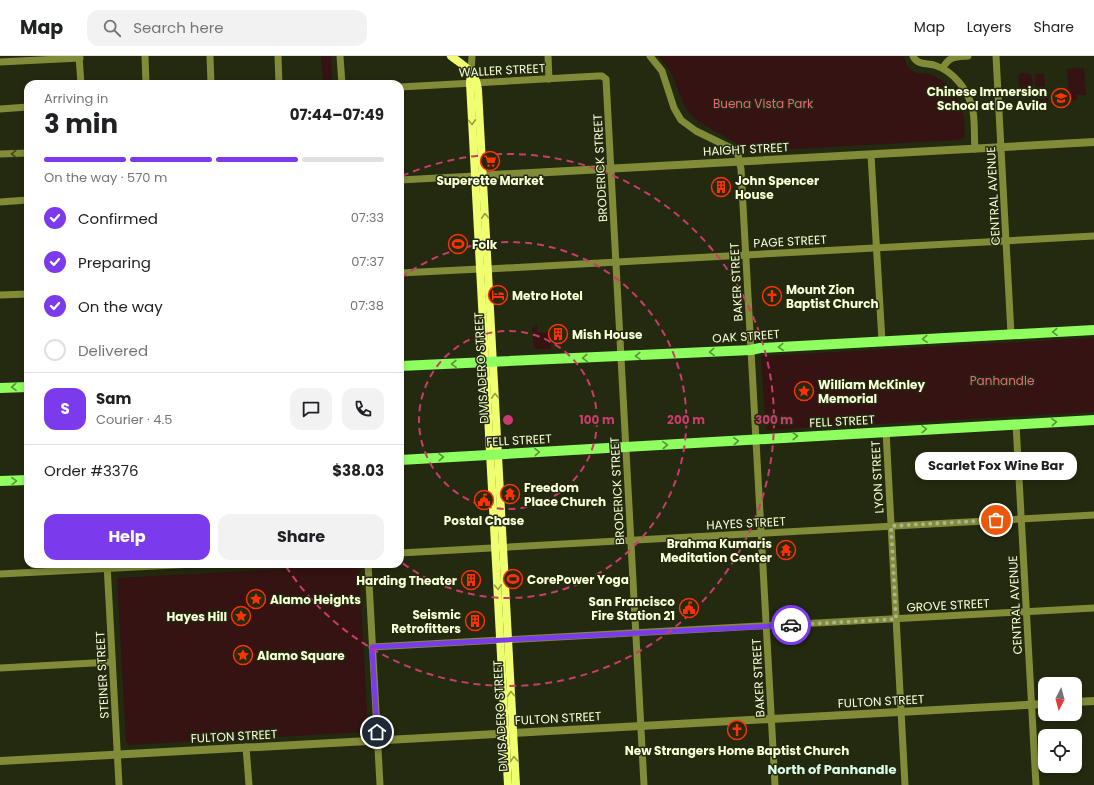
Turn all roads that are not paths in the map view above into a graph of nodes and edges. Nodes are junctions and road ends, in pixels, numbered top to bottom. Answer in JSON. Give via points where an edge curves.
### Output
{"nodes":[{"id":1,"x":145,"y":56,"type":"edge"},
{"id":2,"x":210,"y":56,"type":"edge"},
{"id":3,"x":278,"y":56,"type":"edge"},
{"id":4,"x":340,"y":56,"type":"edge"},
{"id":5,"x":451,"y":56,"type":"edge"},
{"id":6,"x":472,"y":56,"type":"edge"},
{"id":7,"x":548,"y":56,"type":"edge"},
{"id":8,"x":650,"y":56,"type":"edge"},
{"id":9,"x":913,"y":56,"type":"edge"},
{"id":10,"x":968,"y":56,"type":"edge"},
{"id":11,"x":996,"y":56,"type":"edge"},
{"id":12,"x":79,"y":57,"type":"edge"},
{"id":13,"x":0,"y":62,"type":"edge"},
{"id":14,"x":943,"y":68,"type":"junction"},
{"id":15,"x":471,"y":71,"type":"junction"},
{"id":16,"x":605,"y":77,"type":"joint"},
{"id":17,"x":549,"y":78,"type":"junction"},
{"id":18,"x":81,"y":80,"type":"edge"},
{"id":19,"x":146,"y":80,"type":"edge"},
{"id":20,"x":211,"y":80,"type":"edge"},
{"id":21,"x":279,"y":80,"type":"edge"},
{"id":22,"x":342,"y":80,"type":"edge"},
{"id":23,"x":474,"y":83,"type":"junction"},
{"id":24,"x":404,"y":87,"type":"edge"},
{"id":25,"x":24,"y":107,"type":"edge"},
{"id":26,"x":0,"y":108,"type":"edge"},
{"id":27,"x":1094,"y":142,"type":"edge"},
{"id":28,"x":1001,"y":147,"type":"junction"},
{"id":29,"x":975,"y":149,"type":"junction"},
{"id":30,"x":24,"y":153,"type":"edge"},
{"id":31,"x":0,"y":154,"type":"edge"},
{"id":32,"x":871,"y":155,"type":"junction"},
{"id":33,"x":740,"y":162,"type":"junction"},
{"id":34,"x":611,"y":169,"type":"junction"},
{"id":35,"x":479,"y":176,"type":"junction"},
{"id":36,"x":404,"y":180,"type":"edge"},
{"id":37,"x":24,"y":200,"type":"edge"},
{"id":38,"x":0,"y":202,"type":"edge"},
{"id":39,"x":1094,"y":236,"type":"edge"},
{"id":40,"x":1006,"y":240,"type":"junction"},
{"id":41,"x":876,"y":247,"type":"junction"},
{"id":42,"x":746,"y":254,"type":"junction"},
{"id":43,"x":616,"y":262,"type":"junction"},
{"id":44,"x":484,"y":269,"type":"junction"},
{"id":45,"x":404,"y":273,"type":"edge"},
{"id":46,"x":24,"y":294,"type":"edge"},
{"id":47,"x":0,"y":295,"type":"edge"},
{"id":48,"x":1094,"y":330,"type":"edge"},
{"id":49,"x":1011,"y":334,"type":"junction"},
{"id":50,"x":882,"y":342,"type":"junction"},
{"id":51,"x":751,"y":350,"type":"junction"},
{"id":52,"x":621,"y":357,"type":"junction"},
{"id":53,"x":489,"y":363,"type":"junction"},
{"id":54,"x":404,"y":366,"type":"edge"},
{"id":55,"x":24,"y":387,"type":"edge"},
{"id":56,"x":0,"y":388,"type":"edge"},
{"id":57,"x":1094,"y":420,"type":"edge"},
{"id":58,"x":1016,"y":424,"type":"junction"},
{"id":59,"x":886,"y":431,"type":"junction"},
{"id":60,"x":756,"y":440,"type":"junction"},
{"id":61,"x":626,"y":447,"type":"junction"},
{"id":62,"x":494,"y":455,"type":"junction"},
{"id":63,"x":404,"y":460,"type":"edge"},
{"id":64,"x":24,"y":480,"type":"edge"},
{"id":65,"x":0,"y":481,"type":"edge"},
{"id":66,"x":1094,"y":515,"type":"edge"},
{"id":67,"x":1021,"y":519,"type":"junction"},
{"id":68,"x":891,"y":526,"type":"junction"},
{"id":69,"x":761,"y":533,"type":"junction"},
{"id":70,"x":631,"y":540,"type":"junction"},
{"id":71,"x":499,"y":547,"type":"junction"},
{"id":72,"x":404,"y":553,"type":"edge"},
{"id":73,"x":80,"y":568,"type":"edge"},
{"id":74,"x":107,"y":568,"type":"edge"},
{"id":75,"x":368,"y":568,"type":"edge"},
{"id":76,"x":0,"y":574,"type":"edge"},
{"id":77,"x":1094,"y":608,"type":"edge"},
{"id":78,"x":1026,"y":612,"type":"junction"},
{"id":79,"x":896,"y":619,"type":"junction"},
{"id":80,"x":766,"y":626,"type":"junction"},
{"id":81,"x":636,"y":633,"type":"junction"},
{"id":82,"x":504,"y":640,"type":"junction"},
{"id":83,"x":372,"y":647,"type":"junction"},
{"id":84,"x":112,"y":662,"type":"junction"},
{"id":85,"x":0,"y":668,"type":"edge"},
{"id":86,"x":1094,"y":701,"type":"edge"},
{"id":87,"x":1082,"y":702,"type":"edge"},
{"id":88,"x":1038,"y":704,"type":"edge"},
{"id":89,"x":1031,"y":705,"type":"junction"},
{"id":90,"x":901,"y":712,"type":"junction"},
{"id":91,"x":771,"y":719,"type":"junction"},
{"id":92,"x":642,"y":726,"type":"junction"},
{"id":93,"x":509,"y":733,"type":"junction"},
{"id":94,"x":377,"y":740,"type":"junction"},
{"id":95,"x":246,"y":748,"type":"junction"},
{"id":96,"x":117,"y":754,"type":"junction"},
{"id":97,"x":0,"y":761,"type":"edge"},
{"id":98,"x":119,"y":785,"type":"edge"},
{"id":99,"x":249,"y":785,"type":"edge"},
{"id":100,"x":380,"y":785,"type":"edge"},
{"id":101,"x":508,"y":785,"type":"edge"},
{"id":102,"x":516,"y":785,"type":"edge"},
{"id":103,"x":644,"y":785,"type":"edge"},
{"id":104,"x":775,"y":785,"type":"edge"},
{"id":105,"x":905,"y":785,"type":"edge"},
{"id":106,"x":1036,"y":785,"type":"edge"}],
"edges":[{"from":1,"to":19,"type":"street"},
{"from":2,"to":20,"type":"street"},
{"from":3,"to":21,"type":"street"},
{"from":4,"to":22,"type":"street"},
{"from":5,"to":15,"type":"main road"},
{"from":6,"to":15,"type":"street"},
{"from":7,"to":17,"type":"street"},
{"from":8,"to":33,"type":"street","via":[[662,71],[674,108],[681,120],[696,131],[733,149]]},
{"from":9,"to":14,"type":"street","via":[[918,62]]},
{"from":10,"to":14,"type":"street","via":[[953,57],[946,61]]},
{"from":11,"to":28,"type":"street","name":"CENTRAL AVENUE"},
{"from":12,"to":13,"type":"street"},
{"from":12,"to":18,"type":"street"},
{"from":14,"to":29,"type":"street","via":[[958,81],[968,96],[973,111]]},
{"from":15,"to":23,"type":"main road","name":"DIVISADERO STREET"},
{"from":16,"to":17,"type":"street","name":"WALLER STREET"},
{"from":16,"to":34,"type":"street","name":"BRODERICK STREET"},
{"from":17,"to":23,"type":"street","name":"WALLER STREET"},
{"from":23,"to":24,"type":"street","name":"WALLER STREET"},
{"from":23,"to":35,"type":"main road","name":"DIVISADERO STREET"},
{"from":25,"to":26,"type":"street"},
{"from":27,"to":28,"type":"street","name":"HAIGHT STREET"},
{"from":28,"to":29,"type":"street","name":"HAIGHT STREET"},
{"from":28,"to":40,"type":"street","name":"CENTRAL AVENUE"},
{"from":29,"to":32,"type":"street","name":"HAIGHT STREET"},
{"from":30,"to":31,"type":"street","one_way":true},
{"from":32,"to":33,"type":"street","name":"HAIGHT STREET"},
{"from":32,"to":41,"type":"street"},
{"from":33,"to":34,"type":"street","name":"HAIGHT STREET"},
{"from":33,"to":42,"type":"street","name":"BAKER STREET"},
{"from":34,"to":35,"type":"street","name":"HAIGHT STREET"},
{"from":34,"to":43,"type":"street","name":"BRODERICK STREET"},
{"from":35,"to":36,"type":"street","name":"HAIGHT STREET"},
{"from":35,"to":44,"type":"main road","name":"DIVISADERO STREET"},
{"from":37,"to":38,"type":"street"},
{"from":39,"to":40,"type":"street","name":"PAGE STREET"},
{"from":40,"to":41,"type":"street","name":"PAGE STREET"},
{"from":40,"to":49,"type":"street","name":"CENTRAL AVENUE"},
{"from":41,"to":42,"type":"street","name":"PAGE STREET"},
{"from":41,"to":50,"type":"street"},
{"from":42,"to":43,"type":"street","name":"PAGE STREET"},
{"from":42,"to":51,"type":"street","name":"BAKER STREET"},
{"from":43,"to":44,"type":"street","name":"PAGE STREET"},
{"from":43,"to":52,"type":"street","name":"BRODERICK STREET"},
{"from":44,"to":45,"type":"street","name":"PAGE STREET"},
{"from":44,"to":53,"type":"main road","name":"DIVISADERO STREET"},
{"from":46,"to":47,"type":"street"},
{"from":48,"to":49,"type":"main road","name":"OAK STREET","one_way":true},
{"from":49,"to":50,"type":"main road","name":"OAK STREET","one_way":true},
{"from":50,"to":51,"type":"main road","name":"OAK STREET","one_way":true},
{"from":51,"to":52,"type":"main road","name":"OAK STREET","one_way":true},
{"from":51,"to":60,"type":"street","name":"BAKER STREET"},
{"from":52,"to":53,"type":"main road","name":"OAK STREET","one_way":true},
{"from":52,"to":61,"type":"street","name":"BRODERICK STREET"},
{"from":53,"to":54,"type":"main road","name":"OAK STREET","one_way":true},
{"from":53,"to":62,"type":"main road","name":"DIVISADERO STREET"},
{"from":55,"to":56,"type":"main road","one_way":true},
{"from":58,"to":57,"type":"main road","name":"FELL STREET","one_way":true},
{"from":59,"to":58,"type":"main road","name":"FELL STREET","one_way":true},
{"from":58,"to":67,"type":"street","name":"CENTRAL AVENUE"},
{"from":60,"to":59,"type":"main road","name":"FELL STREET","one_way":true},
{"from":59,"to":68,"type":"street","name":"LYON STREET"},
{"from":61,"to":60,"type":"main road","name":"FELL STREET","one_way":true},
{"from":60,"to":69,"type":"street","name":"BAKER STREET"},
{"from":62,"to":61,"type":"main road","name":"FELL STREET","one_way":true},
{"from":61,"to":70,"type":"street","name":"BRODERICK STREET"},
{"from":63,"to":62,"type":"main road","name":"FELL STREET","one_way":true},
{"from":62,"to":71,"type":"main road","name":"DIVISADERO STREET"},
{"from":65,"to":64,"type":"main road","one_way":true},
{"from":66,"to":67,"type":"street","name":"HAYES STREET"},
{"from":67,"to":68,"type":"street","name":"HAYES STREET"},
{"from":67,"to":78,"type":"street","name":"CENTRAL AVENUE"},
{"from":68,"to":69,"type":"street","name":"HAYES STREET"},
{"from":68,"to":79,"type":"street","name":"LYON STREET"},
{"from":69,"to":70,"type":"street","name":"HAYES STREET"},
{"from":69,"to":80,"type":"street","name":"BAKER STREET"},
{"from":70,"to":71,"type":"street","name":"HAYES STREET"},
{"from":70,"to":81,"type":"street","name":"BRODERICK STREET"},
{"from":71,"to":72,"type":"street","name":"HAYES STREET"},
{"from":71,"to":82,"type":"main road","name":"DIVISADERO STREET"},
{"from":73,"to":76,"type":"street"},
{"from":74,"to":84,"type":"street","name":"STEINER STREET"},
{"from":75,"to":83,"type":"street"},
{"from":77,"to":78,"type":"street","name":"GROVE STREET"},
{"from":78,"to":79,"type":"street","name":"GROVE STREET"},
{"from":78,"to":89,"type":"street","name":"CENTRAL AVENUE"},
{"from":79,"to":80,"type":"street","name":"GROVE STREET"},
{"from":79,"to":90,"type":"street","name":"LYON STREET"},
{"from":80,"to":81,"type":"street","name":"GROVE STREET"},
{"from":80,"to":91,"type":"street","name":"BAKER STREET"},
{"from":81,"to":82,"type":"street","name":"GROVE STREET"},
{"from":81,"to":92,"type":"street","name":"BRODERICK STREET"},
{"from":82,"to":83,"type":"street","name":"GROVE STREET"},
{"from":82,"to":93,"type":"main road","name":"DIVISADERO STREET"},
{"from":83,"to":94,"type":"street"},
{"from":84,"to":85,"type":"street"},
{"from":84,"to":96,"type":"street","name":"STEINER STREET"},
{"from":86,"to":87,"type":"street"},
{"from":88,"to":89,"type":"street","name":"FULTON STREET"},
{"from":89,"to":90,"type":"street","name":"FULTON STREET"},
{"from":89,"to":106,"type":"street","name":"CENTRAL AVENUE"},
{"from":90,"to":91,"type":"street","name":"FULTON STREET"},
{"from":90,"to":105,"type":"street","name":"LYON STREET"},
{"from":91,"to":92,"type":"street","name":"FULTON STREET"},
{"from":91,"to":104,"type":"street","name":"BAKER STREET"},
{"from":92,"to":93,"type":"street","name":"FULTON STREET"},
{"from":92,"to":103,"type":"street","name":"BRODERICK STREET"},
{"from":93,"to":94,"type":"street","name":"FULTON STREET"},
{"from":93,"to":101,"type":"main road","name":"DIVISADERO STREET"},
{"from":102,"to":93,"type":"main road","name":"DIVISADERO STREET","one_way":true},
{"from":94,"to":95,"type":"street","name":"FULTON STREET"},
{"from":94,"to":100,"type":"street"},
{"from":95,"to":96,"type":"street","name":"FULTON STREET"},
{"from":95,"to":99,"type":"street"},
{"from":96,"to":97,"type":"street","name":"FULTON STREET"},
{"from":96,"to":98,"type":"street","name":"STEINER STREET"}]}
